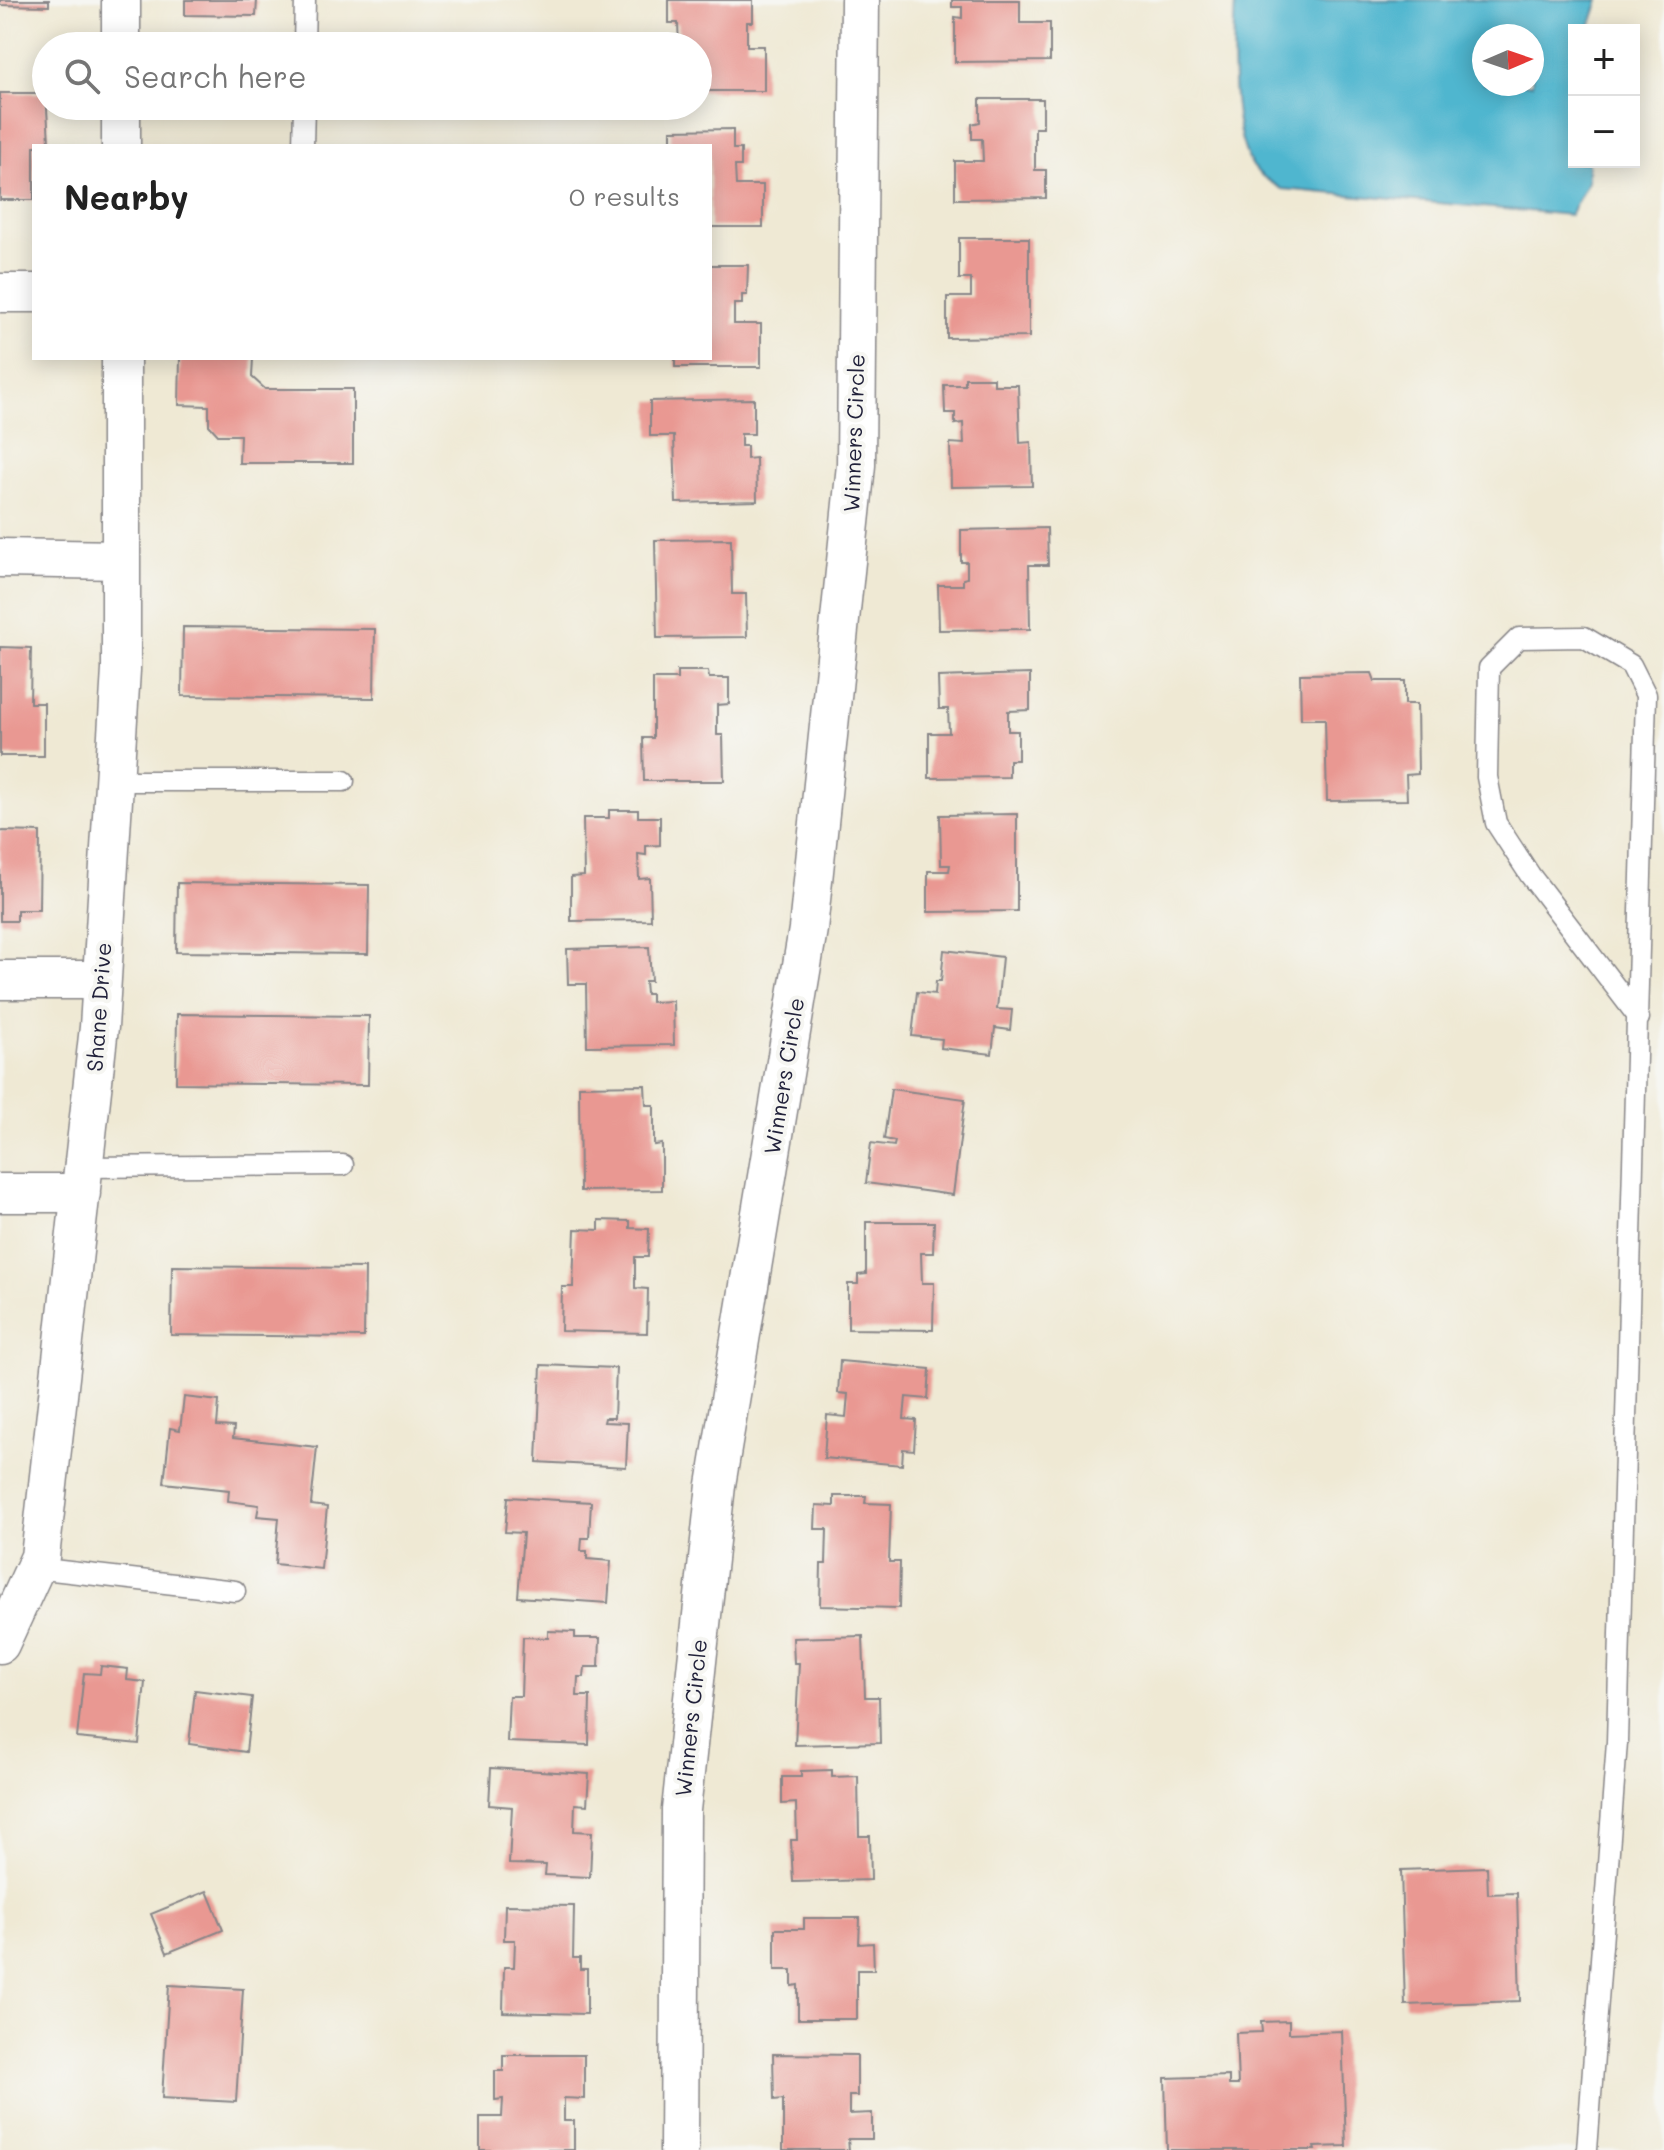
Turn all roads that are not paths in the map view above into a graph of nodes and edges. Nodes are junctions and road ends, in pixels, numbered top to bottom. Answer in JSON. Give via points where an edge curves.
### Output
{"nodes":[{"id":1,"x":121,"y":0,"type":"edge"},
{"id":2,"x":305,"y":0,"type":"edge"},
{"id":3,"x":860,"y":0,"type":"edge"},
{"id":4,"x":121,"y":32,"type":"edge"},
{"id":5,"x":304,"y":32,"type":"edge"},
{"id":6,"x":121,"y":120,"type":"edge"},
{"id":7,"x":304,"y":120,"type":"edge"},
{"id":8,"x":121,"y":144,"type":"edge"},
{"id":9,"x":303,"y":144,"type":"edge"},
{"id":10,"x":0,"y":293,"type":"edge"},
{"id":11,"x":32,"y":293,"type":"edge"},
{"id":12,"x":121,"y":360,"type":"edge"},
{"id":13,"x":0,"y":558,"type":"edge"},
{"id":14,"x":121,"y":560,"type":"junction"},
{"id":15,"x":114,"y":781,"type":"junction"},
{"id":16,"x":344,"y":781,"type":"dead end"},
{"id":17,"x":0,"y":980,"type":"edge"},
{"id":18,"x":102,"y":980,"type":"junction"},
{"id":19,"x":1639,"y":1018,"type":"junction"},
{"id":20,"x":343,"y":1165,"type":"dead end"},
{"id":21,"x":82,"y":1180,"type":"junction"},
{"id":22,"x":0,"y":1193,"type":"edge"},
{"id":23,"x":35,"y":1568,"type":"junction"},
{"id":24,"x":235,"y":1591,"type":"dead end"},
{"id":25,"x":0,"y":1644,"type":"edge"},
{"id":26,"x":679,"y":2150,"type":"edge"},
{"id":27,"x":1587,"y":2150,"type":"edge"}],
"edges":[{"from":1,"to":4,"type":"street"},
{"from":2,"to":5,"type":"lane"},
{"from":3,"to":26,"type":"street","name":"Winners Circle","via":[[856,465],[808,929],[716,1485],[681,1810]]},
{"from":6,"to":8,"type":"street"},
{"from":7,"to":9,"type":"lane"},
{"from":10,"to":11,"type":"street"},
{"from":12,"to":14,"type":"street","name":"Shane Drive"},
{"from":13,"to":14,"type":"street"},
{"from":14,"to":15,"type":"street","name":"Shane Drive"},
{"from":15,"to":16,"type":"lane"},
{"from":15,"to":18,"type":"street","name":"Shane Drive"},
{"from":17,"to":18,"type":"street"},
{"from":18,"to":21,"type":"street","name":"Shane Drive"},
{"from":19,"to":19,"type":"lane","via":[[1646,695],[1631,665],[1584,637],[1519,638],[1489,668],[1487,777],[1496,823]]},
{"from":19,"to":27,"type":"lane","via":[[1617,1742]]},
{"from":20,"to":21,"type":"lane"},
{"from":21,"to":22,"type":"street"},
{"from":21,"to":23,"type":"street","name":"Shane Drive"},
{"from":23,"to":24,"type":"lane"},
{"from":23,"to":25,"type":"street","name":"Shane Drive"}]}
